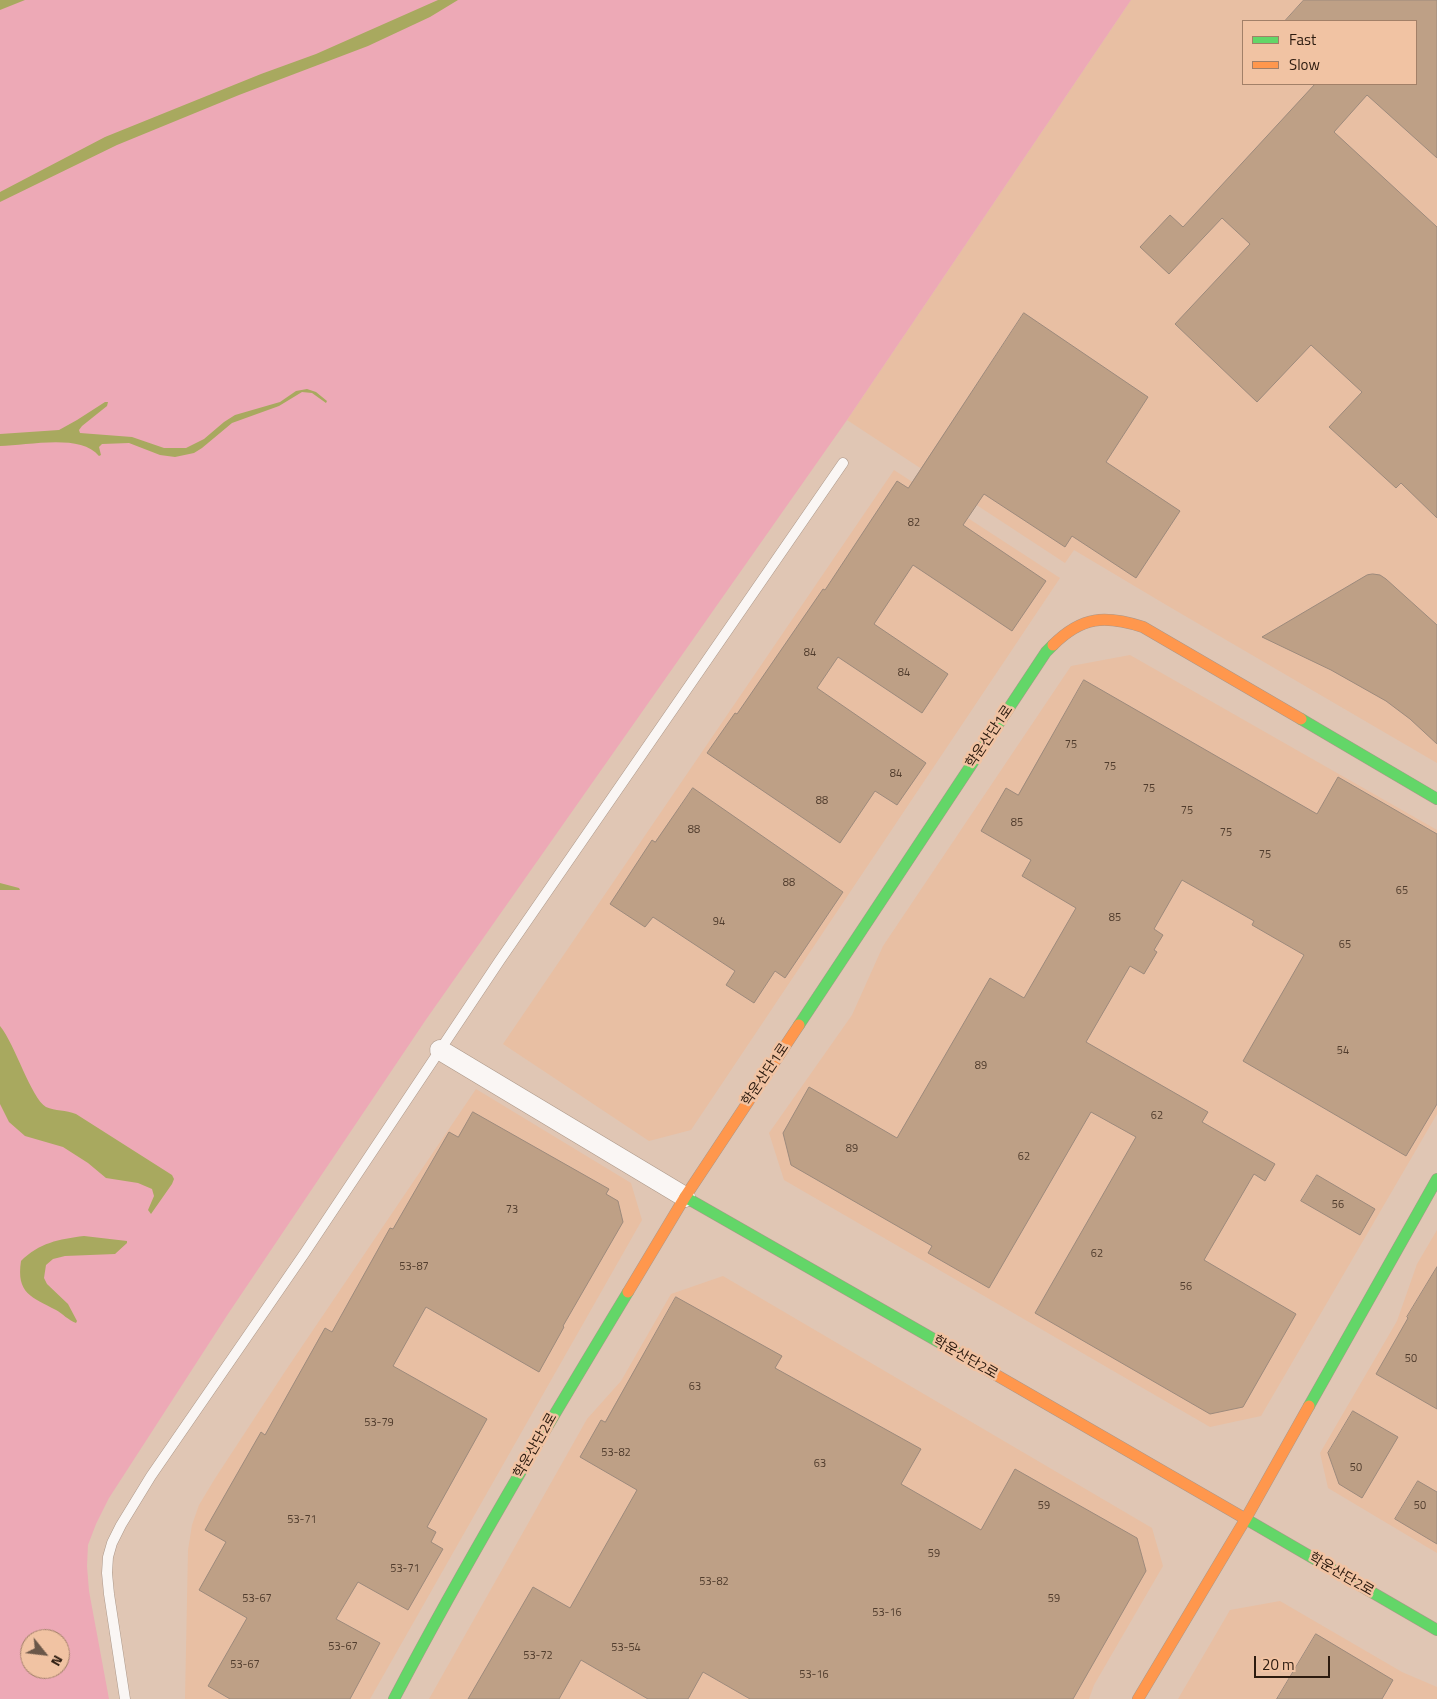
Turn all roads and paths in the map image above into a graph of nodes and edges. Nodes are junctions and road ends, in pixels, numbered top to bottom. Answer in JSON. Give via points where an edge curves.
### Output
{"nodes":[{"id":1,"x":843,"y":463,"type":"dead end"},
{"id":2,"x":1437,"y":799,"type":"edge"},
{"id":3,"x":440,"y":1050,"type":"junction"},
{"id":4,"x":1437,"y":1179,"type":"edge"},
{"id":5,"x":685,"y":1197,"type":"junction"},
{"id":6,"x":1244,"y":1520,"type":"junction"},
{"id":7,"x":1437,"y":1630,"type":"edge"},
{"id":8,"x":125,"y":1699,"type":"edge"},
{"id":9,"x":394,"y":1699,"type":"edge"},
{"id":10,"x":1138,"y":1699,"type":"edge"}],
"edges":[{"from":1,"to":3,"type":"lane"},
{"from":2,"to":5,"type":"street","name":"학운산단1로","via":[[1142,627],[1104,618],[1080,624],[1063,634],[1046,652]]},
{"from":3,"to":5,"type":"street","name":"학운산단2로"},
{"from":3,"to":8,"type":"lane","via":[[151,1476],[112,1543],[107,1573]]},
{"from":4,"to":6,"type":"street"},
{"from":5,"to":6,"type":"street","name":"학운산단2로"},
{"from":5,"to":9,"type":"street","name":"학운산단2로","via":[[547,1427]]},
{"from":6,"to":7,"type":"street","name":"학운산단2로"},
{"from":6,"to":10,"type":"street"}]}
